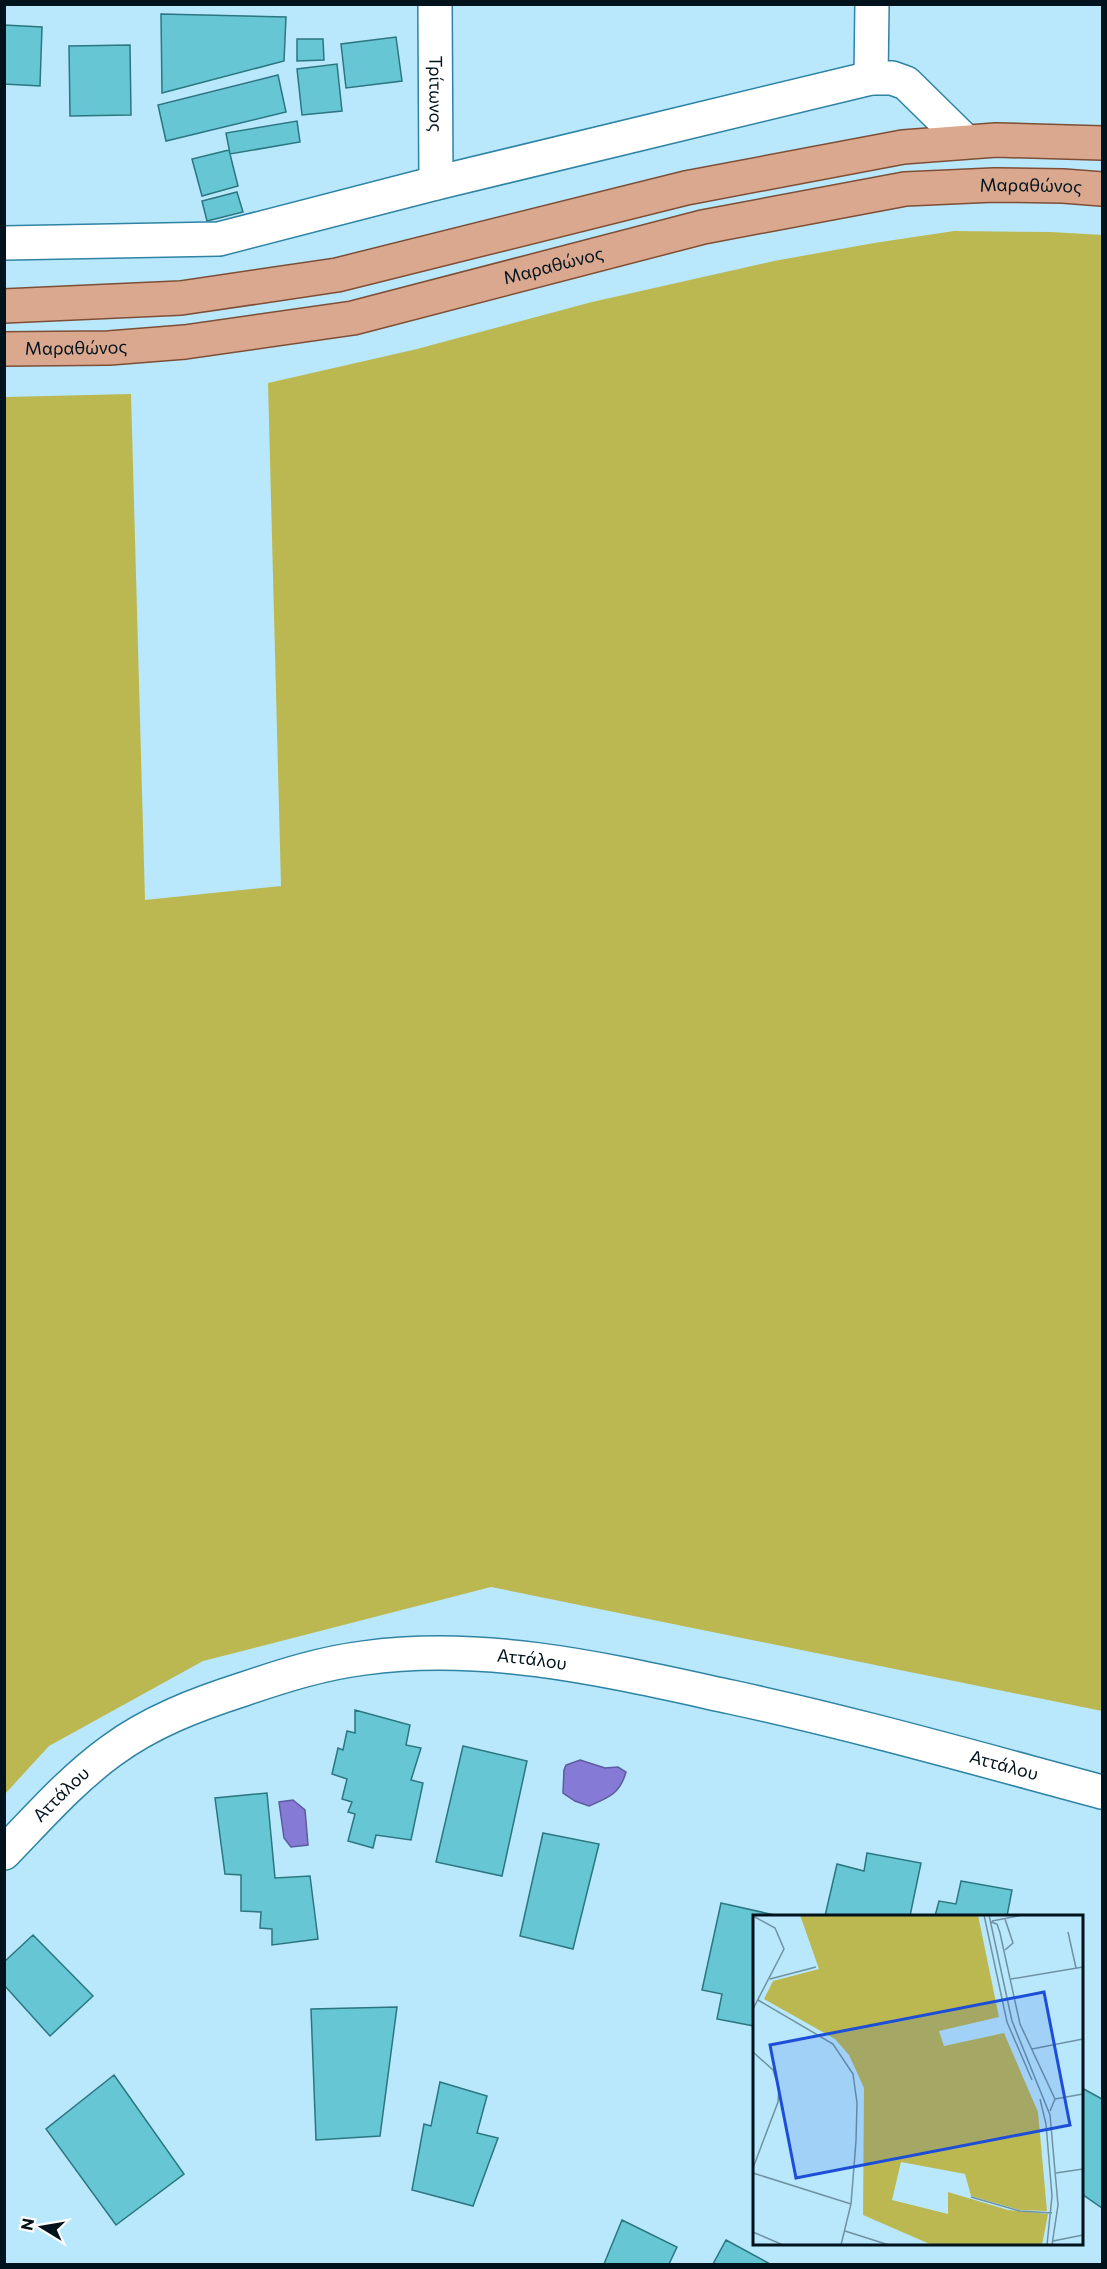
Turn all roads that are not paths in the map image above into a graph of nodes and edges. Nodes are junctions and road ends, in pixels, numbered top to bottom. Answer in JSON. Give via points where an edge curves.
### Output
{"nodes":[{"id":1,"x":435,"y":4,"type":"edge"},
{"id":2,"x":872,"y":4,"type":"edge"},
{"id":3,"x":871,"y":78,"type":"junction"},
{"id":4,"x":965,"y":141,"type":"junction"},
{"id":5,"x":1102,"y":143,"type":"edge"},
{"id":6,"x":435,"y":183,"type":"junction"},
{"id":7,"x":1102,"y":189,"type":"edge"},
{"id":8,"x":4,"y":243,"type":"edge"},
{"id":9,"x":4,"y":306,"type":"edge"},
{"id":10,"x":4,"y":350,"type":"edge"},
{"id":11,"x":1102,"y":1792,"type":"edge"},
{"id":12,"x":4,"y":1853,"type":"edge"}],
"edges":[{"from":1,"to":6,"type":"street","name":"Τρίτωνος"},
{"from":2,"to":3,"type":"street"},
{"from":3,"to":4,"type":"street","via":[[906,83]]},
{"from":3,"to":6,"type":"street"},
{"from":4,"to":5,"type":"main road"},
{"from":4,"to":9,"type":"main road","via":[[903,147],[686,188],[337,275],[181,298]]},
{"from":6,"to":8,"type":"street","via":[[219,239]]},
{"from":7,"to":10,"type":"main road","name":"Μαραθώνος","via":[[994,185],[905,189],[704,227],[353,318],[185,342]]},
{"from":11,"to":12,"type":"street","name":"Αττάλου","via":[[775,1707],[600,1668],[500,1656],[412,1655],[364,1658],[292,1674],[219,1696],[173,1716],[111,1750]]}]}
